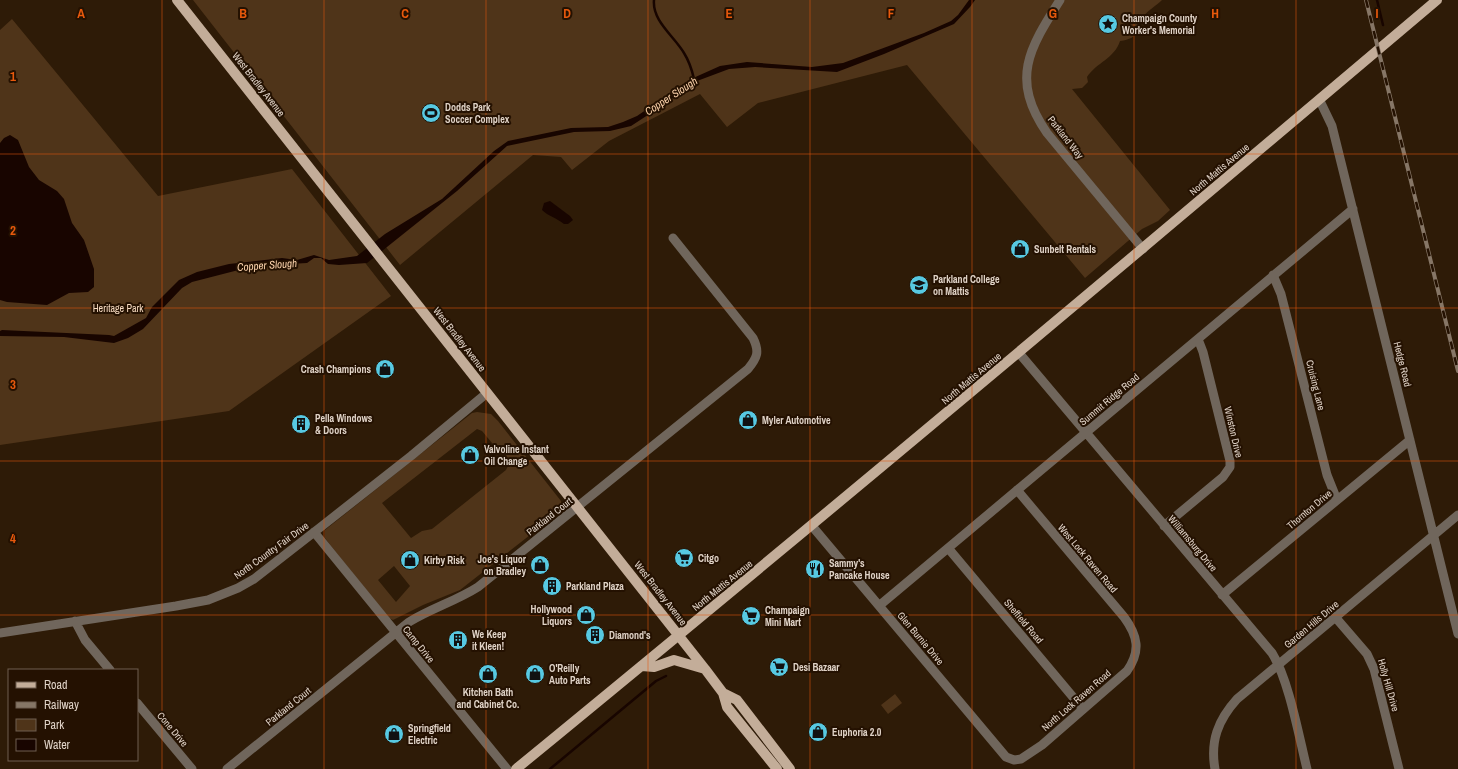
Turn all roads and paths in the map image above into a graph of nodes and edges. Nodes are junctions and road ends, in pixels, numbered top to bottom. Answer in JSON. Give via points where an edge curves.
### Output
{"nodes":[{"id":1,"x":177,"y":0,"type":"edge"},
{"id":2,"x":1060,"y":0,"type":"edge"},
{"id":3,"x":1437,"y":0,"type":"edge"},
{"id":4,"x":1320,"y":101,"type":"junction"},
{"id":5,"x":1353,"y":209,"type":"junction"},
{"id":6,"x":673,"y":238,"type":"dead end"},
{"id":7,"x":1143,"y":249,"type":"junction"},
{"id":8,"x":1273,"y":275,"type":"junction"},
{"id":9,"x":1198,"y":339,"type":"junction"},
{"id":10,"x":1019,"y":353,"type":"junction"},
{"id":11,"x":487,"y":392,"type":"junction"},
{"id":12,"x":1086,"y":432,"type":"junction"},
{"id":13,"x":1410,"y":440,"type":"junction"},
{"id":14,"x":1017,"y":490,"type":"junction"},
{"id":15,"x":1336,"y":500,"type":"junction"},
{"id":16,"x":578,"y":507,"type":"junction"},
{"id":17,"x":1458,"y":515,"type":"edge"},
{"id":18,"x":812,"y":526,"type":"junction"},
{"id":19,"x":1164,"y":526,"type":"junction"},
{"id":20,"x":314,"y":532,"type":"junction"},
{"id":21,"x":1434,"y":535,"type":"junction"},
{"id":22,"x":948,"y":548,"type":"junction"},
{"id":23,"x":1222,"y":595,"type":"junction"},
{"id":24,"x":880,"y":605,"type":"junction"},
{"id":25,"x":1336,"y":618,"type":"junction"},
{"id":26,"x":75,"y":621,"type":"junction"},
{"id":27,"x":395,"y":632,"type":"junction"},
{"id":28,"x":0,"y":633,"type":"edge"},
{"id":29,"x":1458,"y":634,"type":"edge"},
{"id":30,"x":679,"y":636,"type":"junction"},
{"id":31,"x":1136,"y":643,"type":"joint"},
{"id":32,"x":642,"y":666,"type":"junction"},
{"id":33,"x":1278,"y":666,"type":"junction"},
{"id":34,"x":109,"y":669,"type":"edge"},
{"id":35,"x":705,"y":669,"type":"junction"},
{"id":36,"x":723,"y":693,"type":"junction"},
{"id":37,"x":138,"y":703,"type":"edge"},
{"id":38,"x":1083,"y":709,"type":"junction"},
{"id":39,"x":1014,"y":760,"type":"joint"},
{"id":40,"x":192,"y":769,"type":"edge"},
{"id":41,"x":227,"y":769,"type":"edge"},
{"id":42,"x":507,"y":769,"type":"edge"},
{"id":43,"x":516,"y":769,"type":"edge"},
{"id":44,"x":777,"y":769,"type":"edge"},
{"id":45,"x":790,"y":769,"type":"edge"},
{"id":46,"x":1214,"y":769,"type":"edge"},
{"id":47,"x":1307,"y":769,"type":"edge"},
{"id":48,"x":1399,"y":769,"type":"edge"}],
"edges":[{"from":1,"to":11,"type":"main road","name":"West Bradley Avenue"},
{"from":2,"to":7,"type":"street","name":"Parkland Way","via":[[1041,29],[1029,55],[1026,75],[1030,100],[1039,122],[1047,133]]},
{"from":3,"to":4,"type":"main road","name":"North Mattis Avenue"},
{"from":4,"to":5,"type":"street","name":"Hedge Road","via":[[1332,126]]},
{"from":4,"to":7,"type":"main road","name":"North Mattis Avenue"},
{"from":5,"to":8,"type":"street","name":"Summit Ridge Road"},
{"from":5,"to":13,"type":"street","name":"Hedge Road"},
{"from":6,"to":16,"type":"street","name":"Parkland Court","via":[[753,338],[758,355],[748,369]]},
{"from":7,"to":10,"type":"main road","name":"North Mattis Avenue"},
{"from":8,"to":9,"type":"street","name":"Summit Ridge Road"},
{"from":8,"to":15,"type":"street","name":"Cruising Lane","via":[[1281,294],[1327,475]]},
{"from":9,"to":12,"type":"street","name":"Summit Ridge Road"},
{"from":9,"to":19,"type":"street","name":"Winston Drive","via":[[1230,467],[1223,477]]},
{"from":10,"to":12,"type":"street","name":"Williamsburg Drive"},
{"from":10,"to":18,"type":"main road","name":"North Mattis Avenue"},
{"from":11,"to":16,"type":"main road","name":"West Bradley Avenue"},
{"from":11,"to":20,"type":"street","name":"North Country Fair Drive"},
{"from":12,"to":14,"type":"street","name":"Summit Ridge Road"},
{"from":12,"to":19,"type":"street","name":"Williamsburg Drive"},
{"from":13,"to":15,"type":"street","name":"Thornton Drive"},
{"from":13,"to":21,"type":"street","name":"Hedge Road"},
{"from":14,"to":22,"type":"street","name":"Summit Ridge Road"},
{"from":14,"to":31,"type":"street","name":"West Lock Raven Road","via":[[1124,618],[1134,634]]},
{"from":15,"to":23,"type":"street","name":"Thornton Drive"},
{"from":16,"to":27,"type":"street","name":"Parkland Court","via":[[468,593],[453,602],[425,612]]},
{"from":16,"to":30,"type":"main road","name":"West Bradley Avenue"},
{"from":17,"to":21,"type":"street","name":"Garden Hills Drive"},
{"from":18,"to":24,"type":"street","name":"Glen Burnie Drive"},
{"from":18,"to":30,"type":"main road","name":"North Mattis Avenue"},
{"from":19,"to":23,"type":"street","name":"Williamsburg Drive"},
{"from":20,"to":26,"type":"street","name":"North Country Fair Drive","via":[[254,578],[221,596],[176,606]]},
{"from":20,"to":27,"type":"street","name":"Camp Drive"},
{"from":21,"to":25,"type":"street","name":"Garden Hills Drive"},
{"from":21,"to":29,"type":"street","name":"Hedge Road"},
{"from":22,"to":24,"type":"street","name":"Summit Ridge Road"},
{"from":22,"to":38,"type":"street","name":"Sheffield Road"},
{"from":23,"to":33,"type":"street","name":"Williamsburg Drive","via":[[1272,653]]},
{"from":24,"to":39,"type":"street","name":"Glen Burnie Drive","via":[[1006,757]]},
{"from":25,"to":33,"type":"street","name":"Garden Hills Drive"},
{"from":25,"to":48,"type":"street","name":"Holly Hill Drive","via":[[1367,654],[1374,669]]},
{"from":26,"to":28,"type":"street","name":"North Country Fair Drive"},
{"from":26,"to":34,"type":"street","via":[[85,640]]},
{"from":27,"to":41,"type":"street","name":"Parkland Court"},
{"from":27,"to":42,"type":"street","name":"Camp Drive"},
{"from":30,"to":32,"type":"main road","name":"North Mattis Avenue"},
{"from":30,"to":35,"type":"main road","name":"West Bradley Avenue"},
{"from":31,"to":38,"type":"street","name":"North Lock Raven Road","via":[[1135,657],[1127,671]]},
{"from":32,"to":35,"type":"main road","via":[[654,667],[674,660]]},
{"from":32,"to":43,"type":"main road","name":"North Mattis Avenue"},
{"from":33,"to":46,"type":"street","name":"Garden Hills Drive","via":[[1237,699],[1222,719],[1213,749]]},
{"from":33,"to":47,"type":"street","name":"Williamsburg Drive"},
{"from":35,"to":36,"type":"main road","name":"West Bradley Avenue"},
{"from":36,"to":44,"type":"main road","name":"West Bradley Avenue","via":[[727,706]]},
{"from":36,"to":45,"type":"main road","name":"West Bradley Avenue","via":[[737,700]]},
{"from":37,"to":40,"type":"street","name":"Cone Drive"},
{"from":38,"to":39,"type":"street","name":"North Lock Raven Road","via":[[1042,745],[1021,759]]}]}
